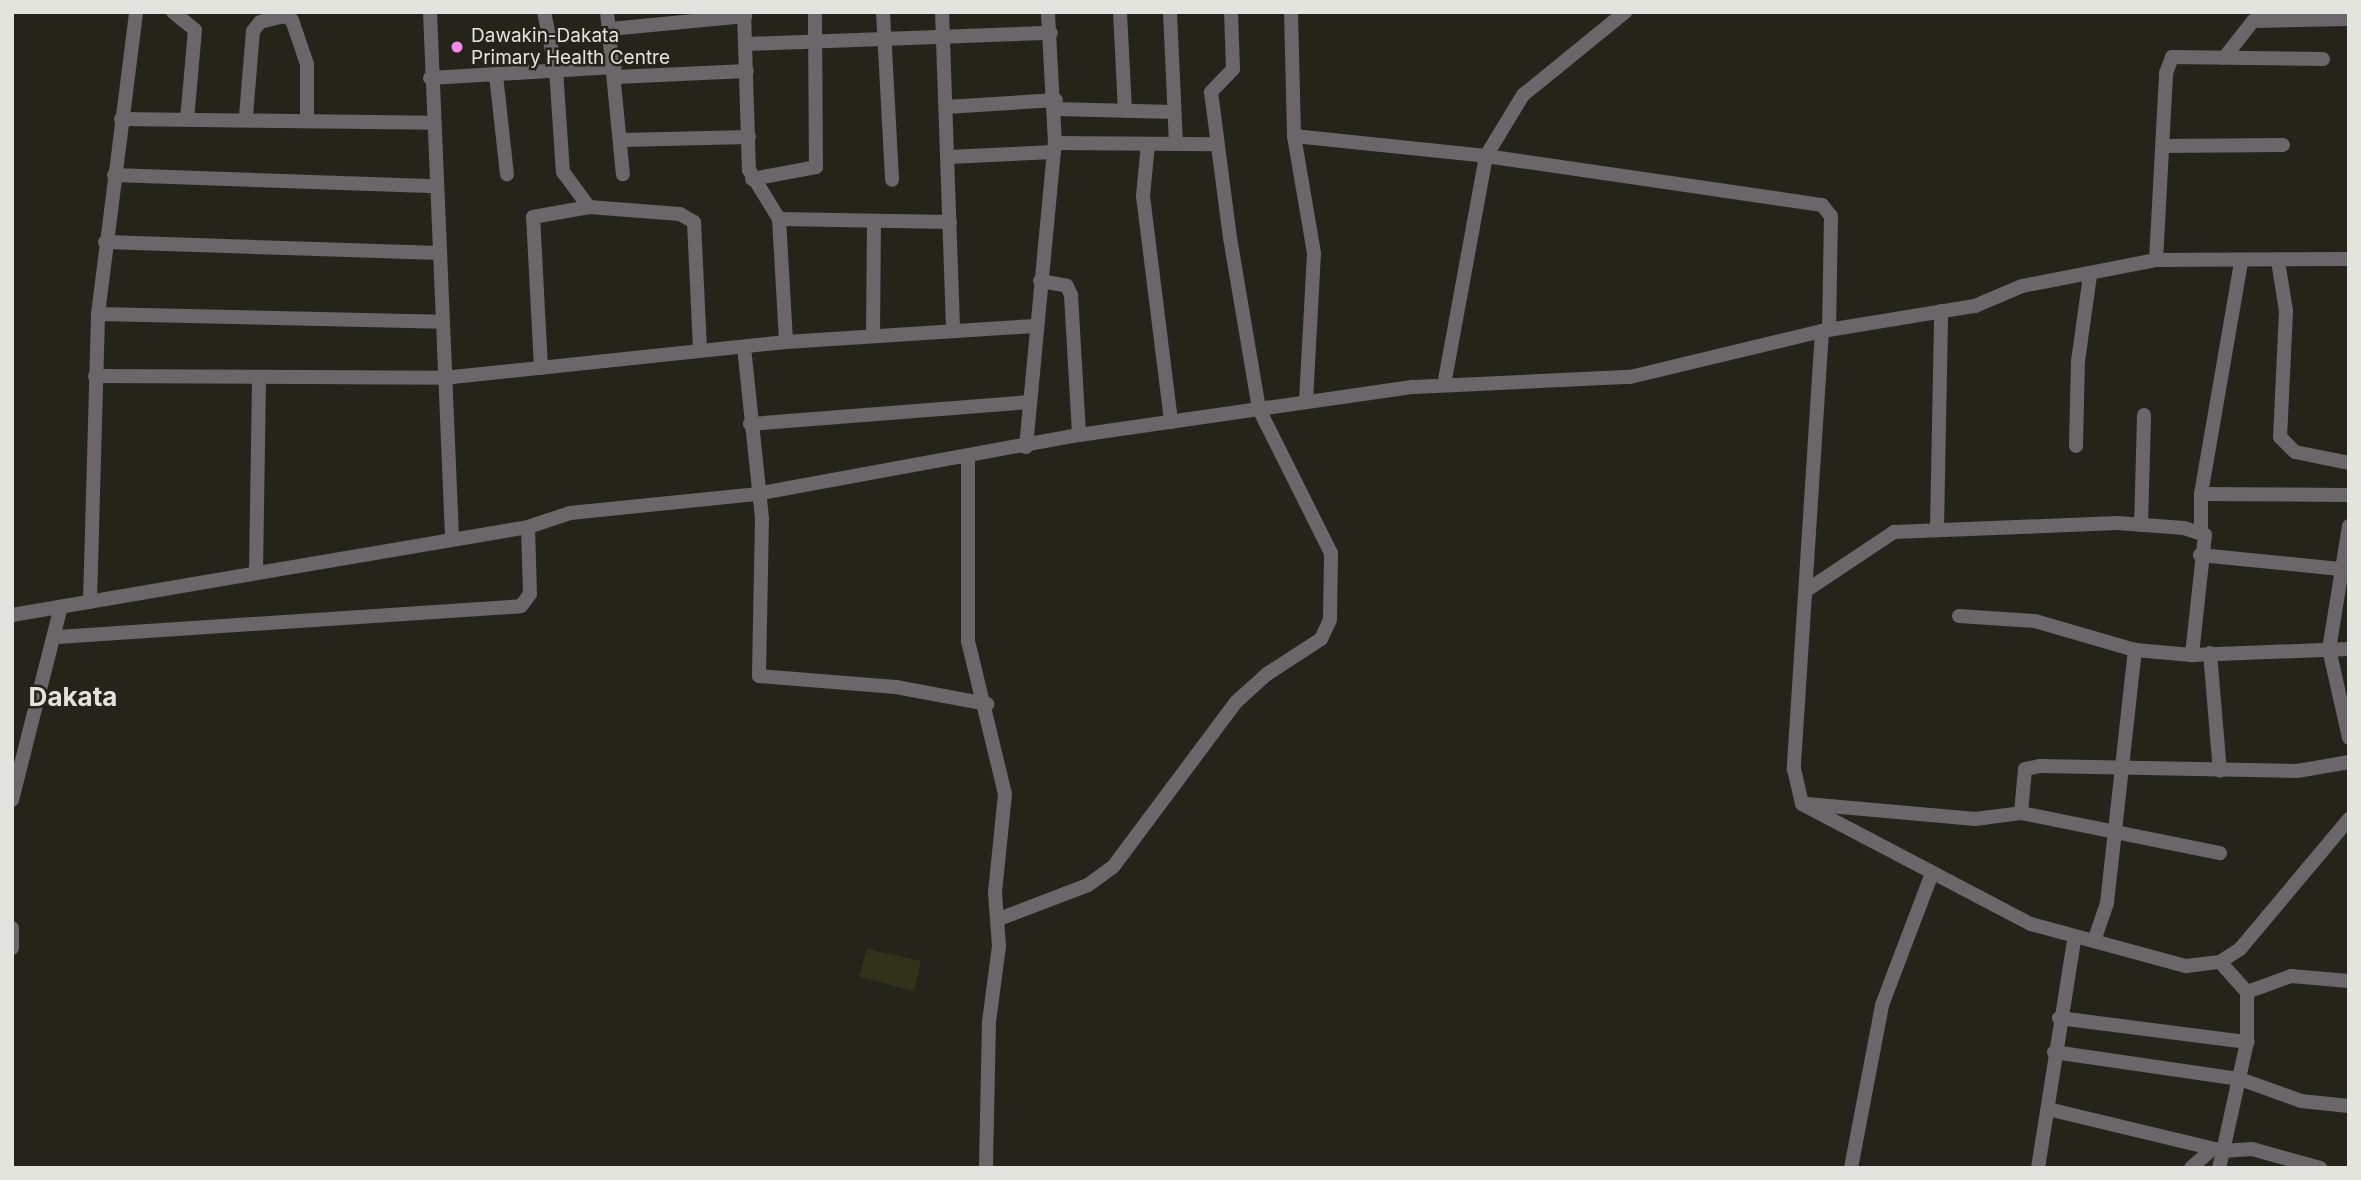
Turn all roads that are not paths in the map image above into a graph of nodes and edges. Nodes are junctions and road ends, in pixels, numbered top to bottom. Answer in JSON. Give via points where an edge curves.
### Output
{"nodes":[{"id":1,"x":136,"y":12,"type":"edge"},
{"id":2,"x":173,"y":12,"type":"edge"},
{"id":3,"x":430,"y":12,"type":"edge"},
{"id":4,"x":544,"y":12,"type":"edge"},
{"id":5,"x":607,"y":12,"type":"edge"},
{"id":6,"x":816,"y":12,"type":"edge"},
{"id":7,"x":883,"y":12,"type":"edge"},
{"id":8,"x":942,"y":12,"type":"edge"},
{"id":9,"x":1048,"y":12,"type":"edge"},
{"id":10,"x":1120,"y":12,"type":"edge"},
{"id":11,"x":1170,"y":12,"type":"edge"},
{"id":12,"x":1231,"y":12,"type":"edge"},
{"id":13,"x":1291,"y":12,"type":"edge"},
{"id":14,"x":1625,"y":12,"type":"edge"},
{"id":15,"x":744,"y":14,"type":"edge"},
{"id":16,"x":2319,"y":16,"type":"edge"},
{"id":17,"x":2349,"y":19,"type":"edge"},
{"id":18,"x":610,"y":29,"type":"junction"},
{"id":19,"x":1051,"y":33,"type":"junction"},
{"id":20,"x":945,"y":39,"type":"junction"},
{"id":21,"x":885,"y":43,"type":"junction"},
{"id":22,"x":746,"y":44,"type":"junction"},
{"id":23,"x":817,"y":44,"type":"junction"},
{"id":24,"x":2224,"y":58,"type":"junction"},
{"id":25,"x":2323,"y":59,"type":"dead end"},
{"id":26,"x":556,"y":70,"type":"junction"},
{"id":27,"x":747,"y":71,"type":"junction"},
{"id":28,"x":616,"y":72,"type":"junction"},
{"id":29,"x":496,"y":75,"type":"junction"},
{"id":30,"x":430,"y":78,"type":"junction"},
{"id":31,"x":1056,"y":105,"type":"junction"},
{"id":32,"x":946,"y":107,"type":"junction"},
{"id":33,"x":1125,"y":111,"type":"junction"},
{"id":34,"x":1174,"y":112,"type":"junction"},
{"id":35,"x":246,"y":117,"type":"junction"},
{"id":36,"x":121,"y":119,"type":"junction"},
{"id":37,"x":187,"y":120,"type":"junction"},
{"id":38,"x":307,"y":120,"type":"junction"},
{"id":39,"x":433,"y":123,"type":"junction"},
{"id":40,"x":1294,"y":136,"type":"junction"},
{"id":41,"x":748,"y":137,"type":"junction"},
{"id":42,"x":622,"y":140,"type":"junction"},
{"id":43,"x":1148,"y":144,"type":"junction"},
{"id":44,"x":1176,"y":144,"type":"junction"},
{"id":45,"x":1217,"y":144,"type":"junction"},
{"id":46,"x":2283,"y":145,"type":"dead end"},
{"id":47,"x":2164,"y":146,"type":"junction"},
{"id":48,"x":1055,"y":148,"type":"junction"},
{"id":49,"x":1486,"y":156,"type":"junction"},
{"id":50,"x":948,"y":158,"type":"junction"},
{"id":51,"x":507,"y":174,"type":"dead end"},
{"id":52,"x":623,"y":174,"type":"dead end"},
{"id":53,"x":114,"y":175,"type":"junction"},
{"id":54,"x":752,"y":179,"type":"junction"},
{"id":55,"x":892,"y":180,"type":"dead end"},
{"id":56,"x":436,"y":186,"type":"junction"},
{"id":57,"x":589,"y":207,"type":"junction"},
{"id":58,"x":779,"y":219,"type":"junction"},
{"id":59,"x":874,"y":221,"type":"junction"},
{"id":60,"x":950,"y":222,"type":"junction"},
{"id":61,"x":105,"y":242,"type":"junction"},
{"id":62,"x":439,"y":253,"type":"junction"},
{"id":63,"x":2349,"y":259,"type":"edge"},
{"id":64,"x":2156,"y":260,"type":"junction"},
{"id":65,"x":2278,"y":261,"type":"junction"},
{"id":66,"x":2241,"y":262,"type":"junction"},
{"id":67,"x":2090,"y":276,"type":"junction"},
{"id":68,"x":1040,"y":281,"type":"junction"},
{"id":69,"x":1941,"y":311,"type":"junction"},
{"id":70,"x":98,"y":314,"type":"junction"},
{"id":71,"x":442,"y":321,"type":"junction"},
{"id":72,"x":1034,"y":326,"type":"junction"},
{"id":73,"x":1826,"y":330,"type":"junction"},
{"id":74,"x":953,"y":331,"type":"junction"},
{"id":75,"x":873,"y":335,"type":"junction"},
{"id":76,"x":786,"y":342,"type":"junction"},
{"id":77,"x":744,"y":347,"type":"junction"},
{"id":78,"x":700,"y":351,"type":"junction"},
{"id":79,"x":541,"y":368,"type":"junction"},
{"id":80,"x":95,"y":376,"type":"junction"},
{"id":81,"x":443,"y":378,"type":"junction"},
{"id":82,"x":259,"y":379,"type":"junction"},
{"id":83,"x":1444,"y":385,"type":"junction"},
{"id":84,"x":1029,"y":402,"type":"junction"},
{"id":85,"x":1306,"y":402,"type":"junction"},
{"id":86,"x":1259,"y":409,"type":"junction"},
{"id":87,"x":2144,"y":415,"type":"dead end"},
{"id":88,"x":1171,"y":422,"type":"junction"},
{"id":89,"x":750,"y":424,"type":"junction"},
{"id":90,"x":1079,"y":435,"type":"junction"},
{"id":91,"x":2076,"y":446,"type":"dead end"},
{"id":92,"x":1026,"y":447,"type":"junction"},
{"id":93,"x":968,"y":459,"type":"junction"},
{"id":94,"x":2349,"y":463,"type":"edge"},
{"id":95,"x":756,"y":494,"type":"junction"},
{"id":96,"x":2201,"y":494,"type":"junction"},
{"id":97,"x":2349,"y":495,"type":"edge"},
{"id":98,"x":2141,"y":525,"type":"junction"},
{"id":99,"x":2349,"y":526,"type":"edge"},
{"id":100,"x":528,"y":527,"type":"junction"},
{"id":101,"x":1937,"y":529,"type":"junction"},
{"id":102,"x":2201,"y":532,"type":"junction"},
{"id":103,"x":452,"y":538,"type":"junction"},
{"id":104,"x":2200,"y":555,"type":"junction"},
{"id":105,"x":2344,"y":560,"type":"edge"},
{"id":106,"x":256,"y":572,"type":"junction"},
{"id":107,"x":1807,"y":590,"type":"junction"},
{"id":108,"x":90,"y":602,"type":"junction"},
{"id":109,"x":61,"y":607,"type":"junction"},
{"id":110,"x":12,"y":615,"type":"edge"},
{"id":111,"x":1959,"y":615,"type":"dead end"},
{"id":112,"x":58,"y":637,"type":"junction"},
{"id":113,"x":2329,"y":649,"type":"junction"},
{"id":114,"x":2349,"y":649,"type":"edge"},
{"id":115,"x":2135,"y":650,"type":"junction"},
{"id":116,"x":2210,"y":653,"type":"junction"},
{"id":117,"x":2192,"y":655,"type":"junction"},
{"id":118,"x":987,"y":705,"type":"junction"},
{"id":119,"x":2349,"y":738,"type":"edge"},
{"id":120,"x":2349,"y":762,"type":"edge"},
{"id":121,"x":2125,"y":770,"type":"junction"},
{"id":122,"x":2220,"y":771,"type":"junction"},
{"id":123,"x":12,"y":800,"type":"edge"},
{"id":124,"x":1802,"y":804,"type":"junction"},
{"id":125,"x":2021,"y":813,"type":"junction"},
{"id":126,"x":2349,"y":819,"type":"edge"},
{"id":127,"x":2117,"y":832,"type":"junction"},
{"id":128,"x":2220,"y":853,"type":"dead end"},
{"id":129,"x":1931,"y":876,"type":"junction"},
{"id":130,"x":999,"y":919,"type":"junction"},
{"id":131,"x":12,"y":928,"type":"edge"},
{"id":132,"x":2074,"y":940,"type":"junction"},
{"id":133,"x":2094,"y":941,"type":"junction"},
{"id":134,"x":12,"y":948,"type":"edge"},
{"id":135,"x":2220,"y":962,"type":"junction"},
{"id":136,"x":2349,"y":981,"type":"edge"},
{"id":137,"x":2247,"y":992,"type":"junction"},
{"id":138,"x":2059,"y":1018,"type":"junction"},
{"id":139,"x":2247,"y":1042,"type":"junction"},
{"id":140,"x":2054,"y":1052,"type":"junction"},
{"id":141,"x":2240,"y":1079,"type":"junction"},
{"id":142,"x":2349,"y":1106,"type":"edge"},
{"id":143,"x":2048,"y":1109,"type":"junction"},
{"id":144,"x":2218,"y":1150,"type":"junction"},
{"id":145,"x":2272,"y":1161,"type":"edge"},
{"id":146,"x":986,"y":1168,"type":"edge"},
{"id":147,"x":1851,"y":1168,"type":"edge"},
{"id":148,"x":2038,"y":1168,"type":"edge"},
{"id":149,"x":2191,"y":1168,"type":"edge"},
{"id":150,"x":2219,"y":1168,"type":"edge"},
{"id":151,"x":2320,"y":1168,"type":"edge"}],
"edges":[{"from":1,"to":36,"type":"street"},
{"from":2,"to":37,"type":"street","via":[[195,30]]},
{"from":3,"to":30,"type":"street"},
{"from":4,"to":26,"type":"street"},
{"from":5,"to":18,"type":"street"},
{"from":6,"to":23,"type":"street"},
{"from":7,"to":21,"type":"street"},
{"from":8,"to":20,"type":"street"},
{"from":9,"to":19,"type":"street"},
{"from":10,"to":33,"type":"street"},
{"from":11,"to":34,"type":"street"},
{"from":12,"to":45,"type":"street","via":[[1233,69],[1212,92]]},
{"from":13,"to":40,"type":"street"},
{"from":14,"to":49,"type":"street","via":[[1523,95]]},
{"from":15,"to":18,"type":"street"},
{"from":15,"to":22,"type":"street"},
{"from":16,"to":17,"type":"street"},
{"from":16,"to":24,"type":"street","via":[[2253,21]]},
{"from":18,"to":28,"type":"street"},
{"from":19,"to":20,"type":"street"},
{"from":19,"to":31,"type":"street"},
{"from":20,"to":21,"type":"street"},
{"from":20,"to":32,"type":"street"},
{"from":21,"to":23,"type":"street"},
{"from":21,"to":55,"type":"street"},
{"from":22,"to":23,"type":"street"},
{"from":22,"to":27,"type":"street"},
{"from":23,"to":54,"type":"street","via":[[815,170]]},
{"from":24,"to":25,"type":"street"},
{"from":24,"to":47,"type":"street","via":[[2172,57],[2166,73]]},
{"from":26,"to":28,"type":"street"},
{"from":26,"to":29,"type":"street"},
{"from":26,"to":57,"type":"street","via":[[563,172]]},
{"from":27,"to":28,"type":"street"},
{"from":27,"to":41,"type":"street"},
{"from":28,"to":42,"type":"street"},
{"from":29,"to":30,"type":"street"},
{"from":29,"to":51,"type":"street"},
{"from":30,"to":39,"type":"street"},
{"from":31,"to":32,"type":"street"},
{"from":31,"to":33,"type":"street"},
{"from":31,"to":48,"type":"street"},
{"from":32,"to":50,"type":"street"},
{"from":33,"to":34,"type":"street"},
{"from":34,"to":44,"type":"street"},
{"from":35,"to":37,"type":"street"},
{"from":35,"to":38,"type":"street"},
{"from":35,"to":38,"type":"street","via":[[253,31],[260,22],[284,16],[292,20],[307,64]]},
{"from":36,"to":37,"type":"street"},
{"from":36,"to":53,"type":"street"},
{"from":38,"to":39,"type":"street"},
{"from":39,"to":56,"type":"street"},
{"from":40,"to":49,"type":"street"},
{"from":40,"to":85,"type":"street","via":[[1314,253]]},
{"from":41,"to":42,"type":"street"},
{"from":41,"to":54,"type":"street"},
{"from":42,"to":52,"type":"street"},
{"from":43,"to":44,"type":"street"},
{"from":43,"to":48,"type":"street"},
{"from":43,"to":88,"type":"street","via":[[1143,196]]},
{"from":44,"to":45,"type":"street"},
{"from":45,"to":86,"type":"street"},
{"from":46,"to":47,"type":"street"},
{"from":47,"to":64,"type":"street"},
{"from":48,"to":50,"type":"street"},
{"from":48,"to":68,"type":"street"},
{"from":49,"to":73,"type":"street","via":[[1822,205],[1831,216]]},
{"from":49,"to":83,"type":"street"},
{"from":50,"to":60,"type":"street"},
{"from":53,"to":56,"type":"street"},
{"from":53,"to":61,"type":"street"},
{"from":54,"to":58,"type":"street"},
{"from":56,"to":62,"type":"street"},
{"from":57,"to":78,"type":"street","via":[[680,214],[694,222]]},
{"from":57,"to":79,"type":"street","via":[[533,217]]},
{"from":58,"to":59,"type":"street"},
{"from":58,"to":76,"type":"street"},
{"from":59,"to":60,"type":"street"},
{"from":59,"to":75,"type":"street"},
{"from":60,"to":74,"type":"street"},
{"from":61,"to":62,"type":"street"},
{"from":61,"to":70,"type":"street"},
{"from":62,"to":71,"type":"street"},
{"from":63,"to":65,"type":"street"},
{"from":64,"to":66,"type":"street"},
{"from":64,"to":67,"type":"street"},
{"from":65,"to":66,"type":"street"},
{"from":65,"to":94,"type":"street","via":[[2286,312],[2277,399],[2280,438],[2295,452]]},
{"from":66,"to":96,"type":"street"},
{"from":67,"to":69,"type":"street","via":[[2022,286],[1975,306]]},
{"from":67,"to":91,"type":"street","via":[[2078,361]]},
{"from":68,"to":72,"type":"street"},
{"from":68,"to":90,"type":"street","via":[[1067,286],[1071,295]]},
{"from":69,"to":73,"type":"street"},
{"from":69,"to":101,"type":"street"},
{"from":70,"to":71,"type":"street"},
{"from":70,"to":80,"type":"street"},
{"from":71,"to":81,"type":"street"},
{"from":72,"to":74,"type":"street"},
{"from":72,"to":84,"type":"street"},
{"from":73,"to":83,"type":"street","via":[[1630,377]]},
{"from":73,"to":107,"type":"street"},
{"from":74,"to":75,"type":"street"},
{"from":75,"to":76,"type":"street"},
{"from":76,"to":77,"type":"street"},
{"from":77,"to":78,"type":"street"},
{"from":77,"to":89,"type":"street"},
{"from":78,"to":79,"type":"street"},
{"from":79,"to":81,"type":"street"},
{"from":80,"to":82,"type":"street"},
{"from":80,"to":108,"type":"street"},
{"from":81,"to":82,"type":"street"},
{"from":81,"to":103,"type":"street"},
{"from":82,"to":106,"type":"street"},
{"from":83,"to":85,"type":"street"},
{"from":84,"to":89,"type":"street"},
{"from":84,"to":92,"type":"street"},
{"from":85,"to":86,"type":"street"},
{"from":86,"to":88,"type":"street"},
{"from":86,"to":130,"type":"street","via":[[1331,553],[1333,598],[1321,639],[1267,674],[1236,702],[1113,867],[1088,885]]},
{"from":87,"to":98,"type":"street"},
{"from":88,"to":90,"type":"street"},
{"from":89,"to":95,"type":"street"},
{"from":90,"to":92,"type":"street"},
{"from":92,"to":93,"type":"street"},
{"from":93,"to":95,"type":"street"},
{"from":93,"to":118,"type":"street","via":[[968,641]]},
{"from":95,"to":100,"type":"street","via":[[570,513]]},
{"from":95,"to":118,"type":"street","via":[[762,518],[760,676],[896,687]]},
{"from":96,"to":97,"type":"street"},
{"from":96,"to":102,"type":"street"},
{"from":98,"to":101,"type":"street"},
{"from":98,"to":102,"type":"street"},
{"from":99,"to":105,"type":"street"},
{"from":100,"to":103,"type":"street"},
{"from":100,"to":112,"type":"street","via":[[530,594],[521,606]]},
{"from":101,"to":107,"type":"street","via":[[1873,541]]},
{"from":102,"to":104,"type":"street"},
{"from":103,"to":106,"type":"street"},
{"from":104,"to":105,"type":"street"},
{"from":104,"to":117,"type":"street"},
{"from":105,"to":113,"type":"street"},
{"from":106,"to":108,"type":"street"},
{"from":107,"to":124,"type":"street","via":[[1794,769]]},
{"from":108,"to":109,"type":"street"},
{"from":109,"to":110,"type":"street"},
{"from":109,"to":112,"type":"street"},
{"from":111,"to":115,"type":"street","via":[[2035,621]]},
{"from":112,"to":123,"type":"street"},
{"from":113,"to":114,"type":"street"},
{"from":113,"to":116,"type":"street"},
{"from":113,"to":119,"type":"street"},
{"from":115,"to":117,"type":"street"},
{"from":115,"to":121,"type":"street"},
{"from":116,"to":117,"type":"street"},
{"from":116,"to":122,"type":"street"},
{"from":118,"to":130,"type":"street","via":[[1005,794],[995,893]]},
{"from":120,"to":122,"type":"street","via":[[2297,771]]},
{"from":121,"to":122,"type":"street"},
{"from":121,"to":125,"type":"street","via":[[2025,769]]},
{"from":121,"to":127,"type":"street"},
{"from":124,"to":125,"type":"street","via":[[1975,820]]},
{"from":124,"to":129,"type":"street"},
{"from":125,"to":127,"type":"street"},
{"from":126,"to":135,"type":"street","via":[[2252,937]]},
{"from":127,"to":128,"type":"street"},
{"from":127,"to":133,"type":"street","via":[[2107,903]]},
{"from":129,"to":132,"type":"street"},
{"from":129,"to":147,"type":"street","via":[[1882,1005]]},
{"from":130,"to":146,"type":"street"},
{"from":131,"to":134,"type":"street"},
{"from":132,"to":133,"type":"street"},
{"from":132,"to":138,"type":"street"},
{"from":133,"to":135,"type":"street","via":[[2186,966]]},
{"from":135,"to":137,"type":"street"},
{"from":136,"to":137,"type":"street","via":[[2291,976]]},
{"from":137,"to":139,"type":"street"},
{"from":138,"to":139,"type":"street"},
{"from":138,"to":140,"type":"street"},
{"from":139,"to":141,"type":"street"},
{"from":140,"to":141,"type":"street"},
{"from":140,"to":143,"type":"street"},
{"from":141,"to":142,"type":"street","via":[[2301,1101]]},
{"from":141,"to":144,"type":"street"},
{"from":143,"to":144,"type":"street"},
{"from":143,"to":148,"type":"street"},
{"from":144,"to":145,"type":"street","via":[[2240,1147]]},
{"from":144,"to":149,"type":"street"},
{"from":144,"to":150,"type":"street"},
{"from":145,"to":151,"type":"street"}]}
